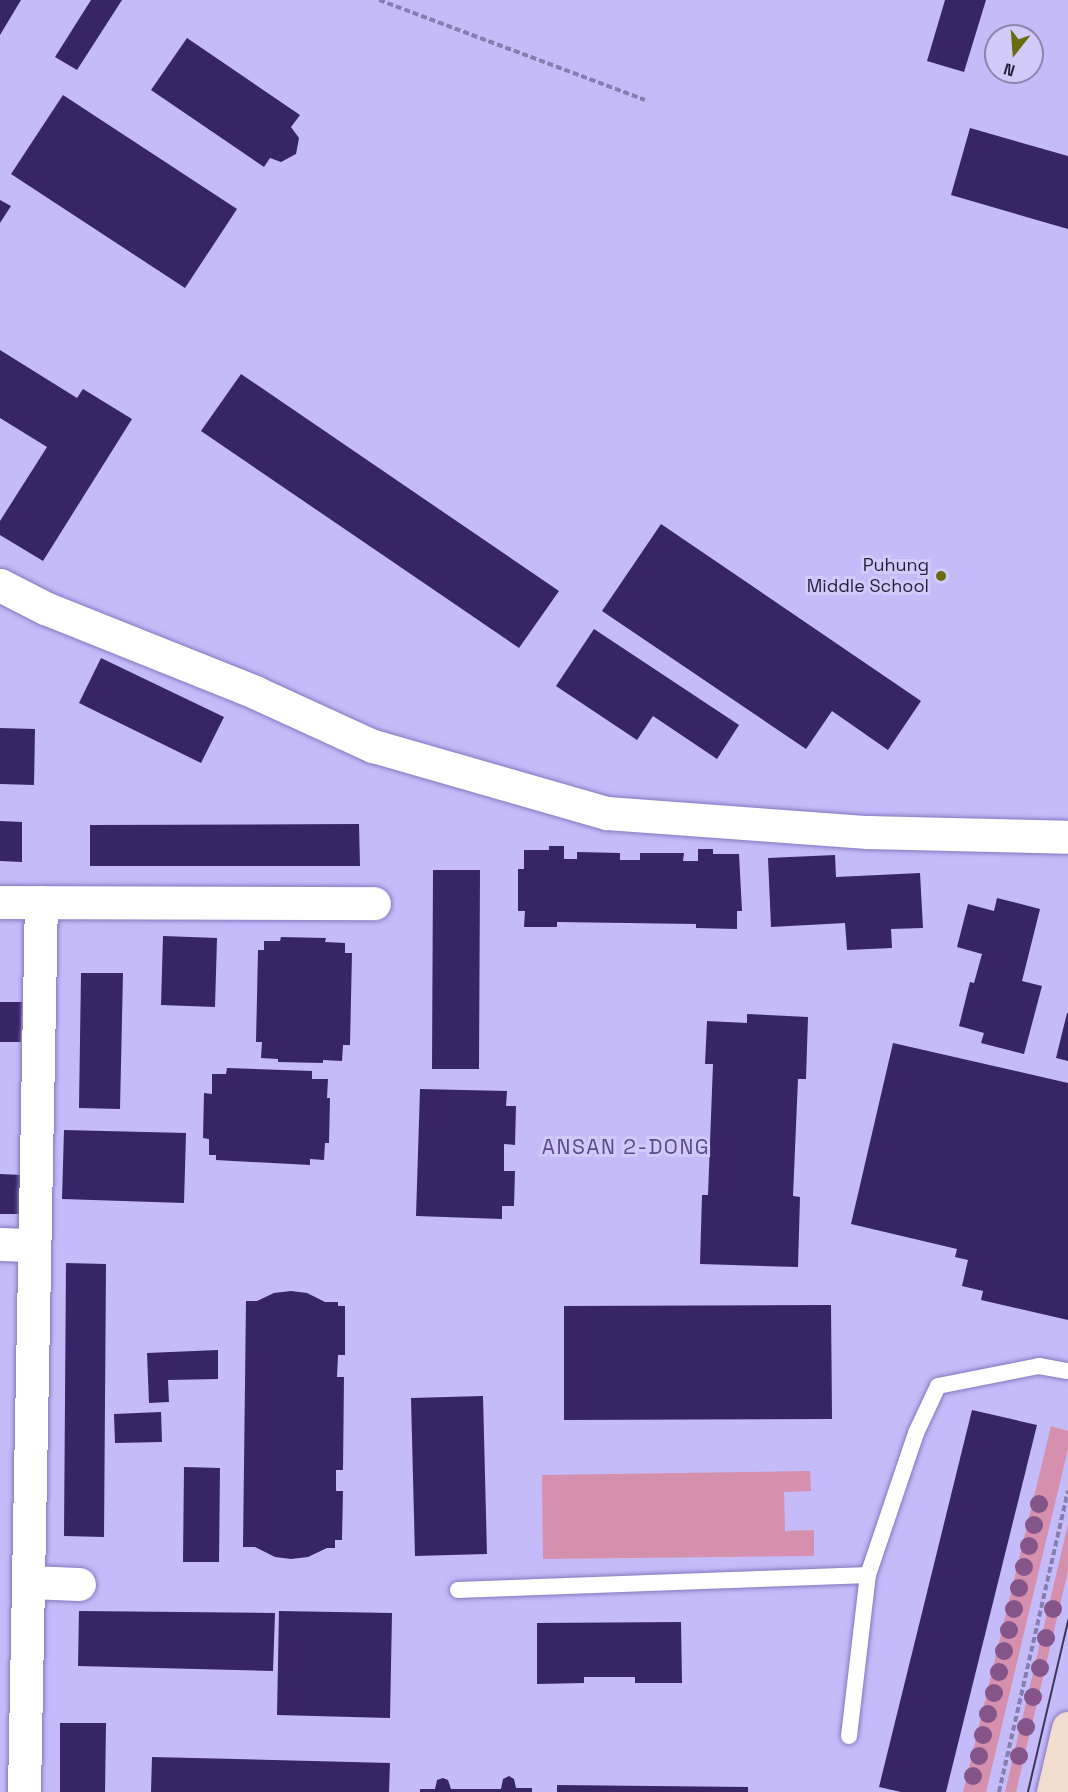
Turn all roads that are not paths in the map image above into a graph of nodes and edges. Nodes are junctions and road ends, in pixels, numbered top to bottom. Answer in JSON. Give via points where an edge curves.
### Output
{"nodes":[{"id":1,"x":0,"y":585,"type":"edge"},
{"id":2,"x":1066,"y":837,"type":"dead end"},
{"id":3,"x":0,"y":902,"type":"edge"},
{"id":4,"x":41,"y":902,"type":"junction"},
{"id":5,"x":375,"y":903,"type":"dead end"},
{"id":6,"x":0,"y":1244,"type":"edge"},
{"id":7,"x":33,"y":1245,"type":"junction"},
{"id":8,"x":1068,"y":1371,"type":"edge"},
{"id":9,"x":868,"y":1575,"type":"junction"},
{"id":10,"x":29,"y":1582,"type":"junction"},
{"id":11,"x":80,"y":1584,"type":"dead end"},
{"id":12,"x":458,"y":1590,"type":"dead end"},
{"id":13,"x":13,"y":1646,"type":"edge"},
{"id":14,"x":1068,"y":1728,"type":"edge"},
{"id":15,"x":849,"y":1736,"type":"dead end"},
{"id":16,"x":24,"y":1792,"type":"edge"},
{"id":17,"x":1053,"y":1792,"type":"edge"}],
"edges":[{"from":1,"to":2,"type":"street","via":[[45,608],[257,693],[373,746],[607,813],[867,832]]},
{"from":3,"to":4,"type":"street"},
{"from":4,"to":5,"type":"street"},
{"from":4,"to":7,"type":"street"},
{"from":6,"to":7,"type":"street"},
{"from":7,"to":10,"type":"street"},
{"from":8,"to":9,"type":"lane","via":[[1039,1366],[938,1386],[916,1433]]},
{"from":9,"to":12,"type":"lane"},
{"from":9,"to":15,"type":"lane"},
{"from":10,"to":11,"type":"street"},
{"from":10,"to":13,"type":"street"},
{"from":13,"to":16,"type":"street"},
{"from":14,"to":17,"type":"main road"}]}
